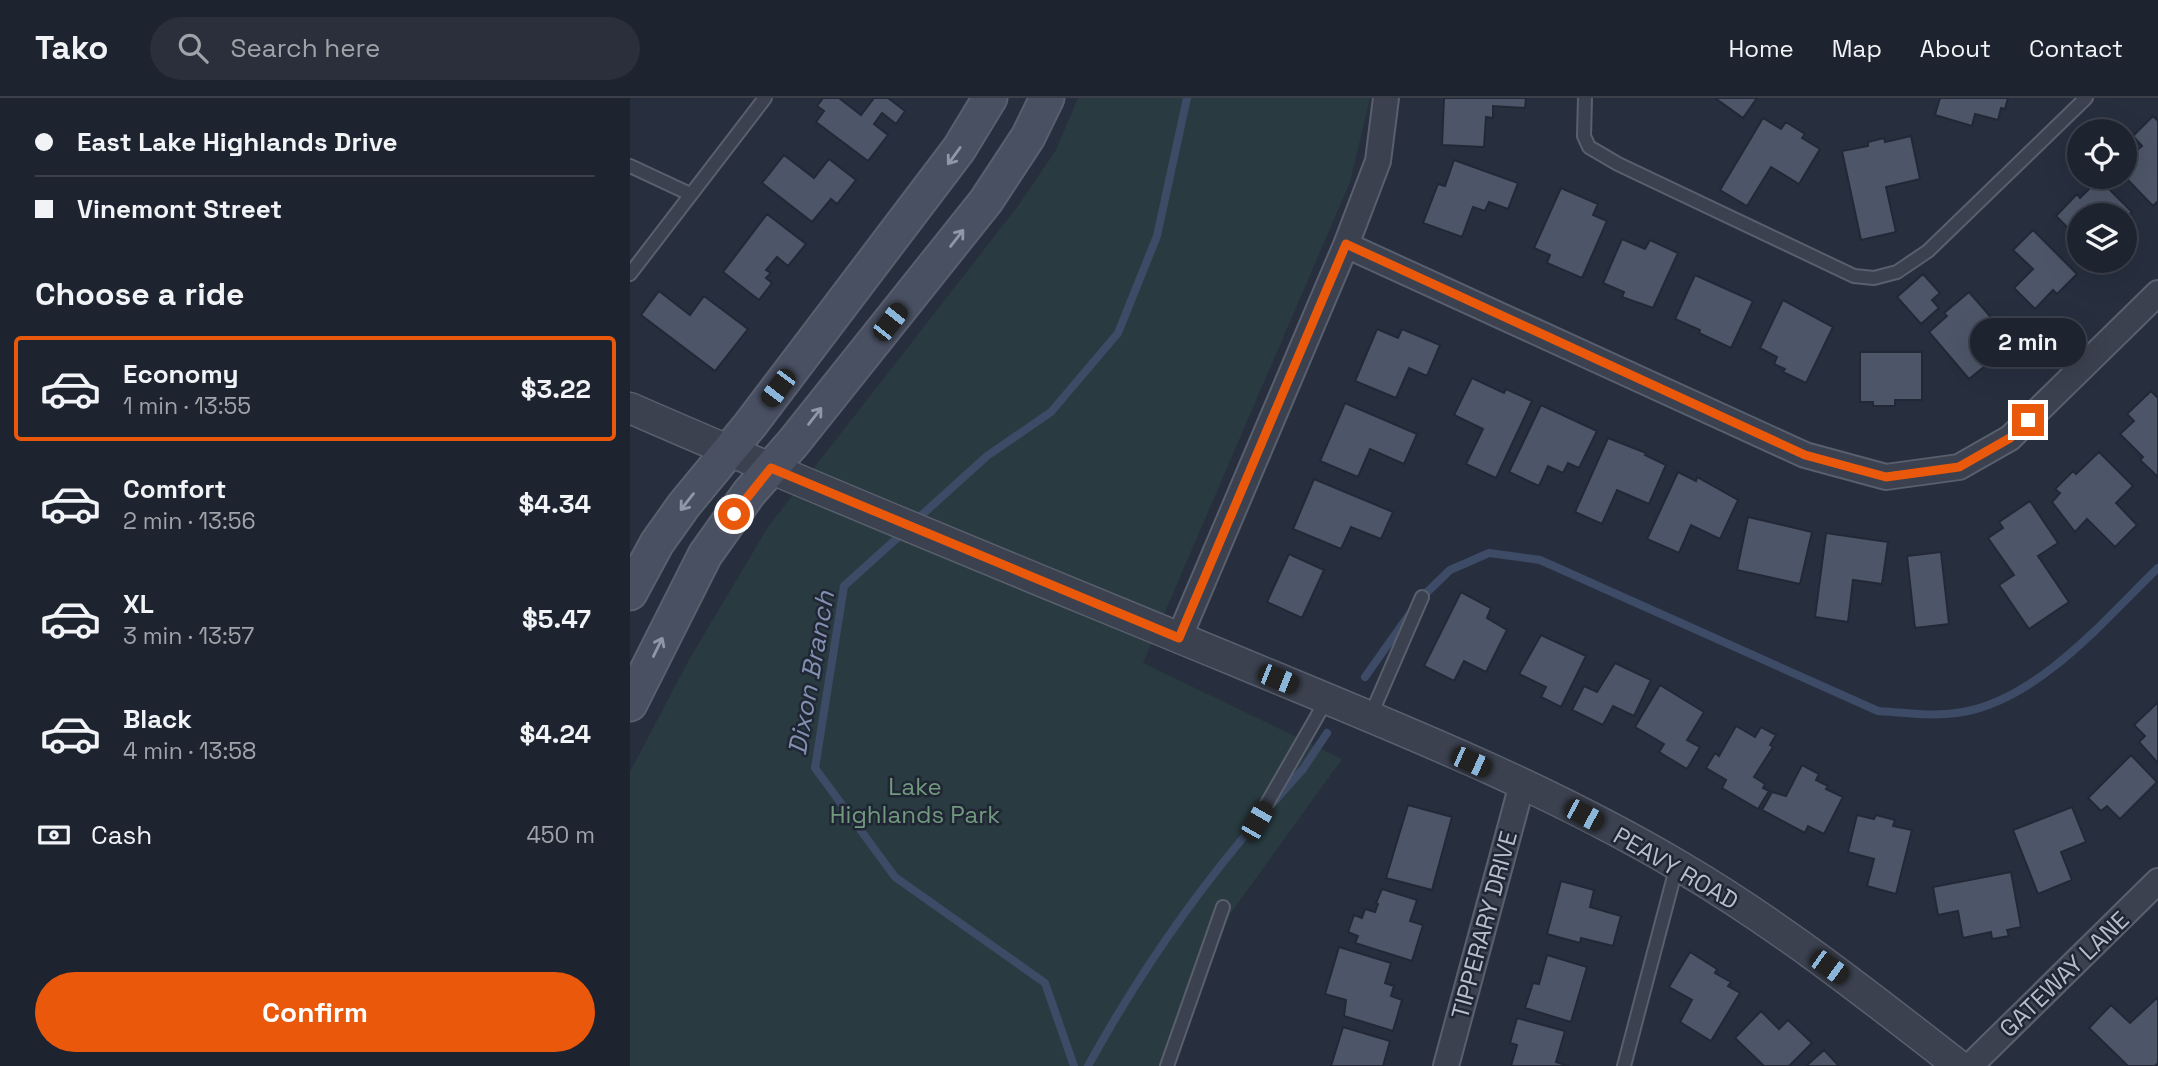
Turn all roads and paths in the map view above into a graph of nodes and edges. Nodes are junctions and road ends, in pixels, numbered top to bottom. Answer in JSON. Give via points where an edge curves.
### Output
{"nodes":[{"id":1,"x":765,"y":98,"type":"edge"},
{"id":2,"x":990,"y":98,"type":"edge"},
{"id":3,"x":1047,"y":98,"type":"edge"},
{"id":4,"x":1386,"y":98,"type":"edge"},
{"id":5,"x":1585,"y":98,"type":"edge"},
{"id":6,"x":2086,"y":98,"type":"edge"},
{"id":7,"x":630,"y":166,"type":"edge"},
{"id":8,"x":690,"y":194,"type":"junction"},
{"id":9,"x":1346,"y":244,"type":"junction"},
{"id":10,"x":630,"y":274,"type":"edge"},
{"id":11,"x":2158,"y":293,"type":"edge"},
{"id":12,"x":630,"y":408,"type":"edge"},
{"id":13,"x":730,"y":449,"type":"junction"},
{"id":14,"x":771,"y":468,"type":"junction"},
{"id":15,"x":630,"y":593,"type":"edge"},
{"id":16,"x":1422,"y":597,"type":"dead end"},
{"id":17,"x":1179,"y":638,"type":"junction"},
{"id":18,"x":1327,"y":699,"type":"junction"},
{"id":19,"x":630,"y":704,"type":"edge"},
{"id":20,"x":1370,"y":717,"type":"junction"},
{"id":21,"x":1522,"y":784,"type":"junction"},
{"id":22,"x":1257,"y":821,"type":"dead end"},
{"id":23,"x":1677,"y":865,"type":"junction"},
{"id":24,"x":2158,"y":881,"type":"edge"},
{"id":25,"x":1223,"y":906,"type":"dead end"},
{"id":26,"x":1626,"y":1065,"type":"edge"},
{"id":27,"x":1167,"y":1066,"type":"edge"},
{"id":28,"x":1446,"y":1066,"type":"edge"},
{"id":29,"x":1959,"y":1066,"type":"edge"},
{"id":30,"x":1970,"y":1066,"type":"edge"}],
"edges":[{"from":1,"to":8,"type":"lane"},
{"from":2,"to":13,"type":"main road","one_way":true,"via":[[959,149]]},
{"from":14,"to":3,"type":"main road","one_way":true,"via":[[986,201]]},
{"from":4,"to":9,"type":"street","via":[[1378,161]]},
{"from":5,"to":6,"type":"lane","via":[[1584,136],[1589,147],[1854,276],[1874,278],[1897,272],[1928,251]]},
{"from":7,"to":8,"type":"lane"},
{"from":8,"to":10,"type":"lane"},
{"from":9,"to":11,"type":"street","via":[[1805,455],[1886,477],[1959,467],[2010,438]]},
{"from":9,"to":17,"type":"street"},
{"from":12,"to":13,"type":"street","name":"PEAVY ROAD"},
{"from":13,"to":14,"type":"street","name":"PEAVY ROAD"},
{"from":13,"to":15,"type":"main road","one_way":true,"via":[[657,543]]},
{"from":14,"to":17,"type":"street","name":"PEAVY ROAD"},
{"from":19,"to":14,"type":"main road","one_way":true,"via":[[705,555]]},
{"from":16,"to":20,"type":"lane"},
{"from":17,"to":18,"type":"street","name":"PEAVY ROAD"},
{"from":18,"to":20,"type":"street","name":"PEAVY ROAD"},
{"from":18,"to":22,"type":"lane"},
{"from":20,"to":21,"type":"street","name":"PEAVY ROAD"},
{"from":21,"to":23,"type":"street","name":"PEAVY ROAD"},
{"from":21,"to":28,"type":"street","name":"TIPPERARY DRIVE"},
{"from":23,"to":26,"type":"lane"},
{"from":23,"to":29,"type":"street","name":"PEAVY ROAD","via":[[1812,954]]},
{"from":24,"to":30,"type":"street","name":"GATEWAY LANE"},
{"from":25,"to":27,"type":"lane"}]}
